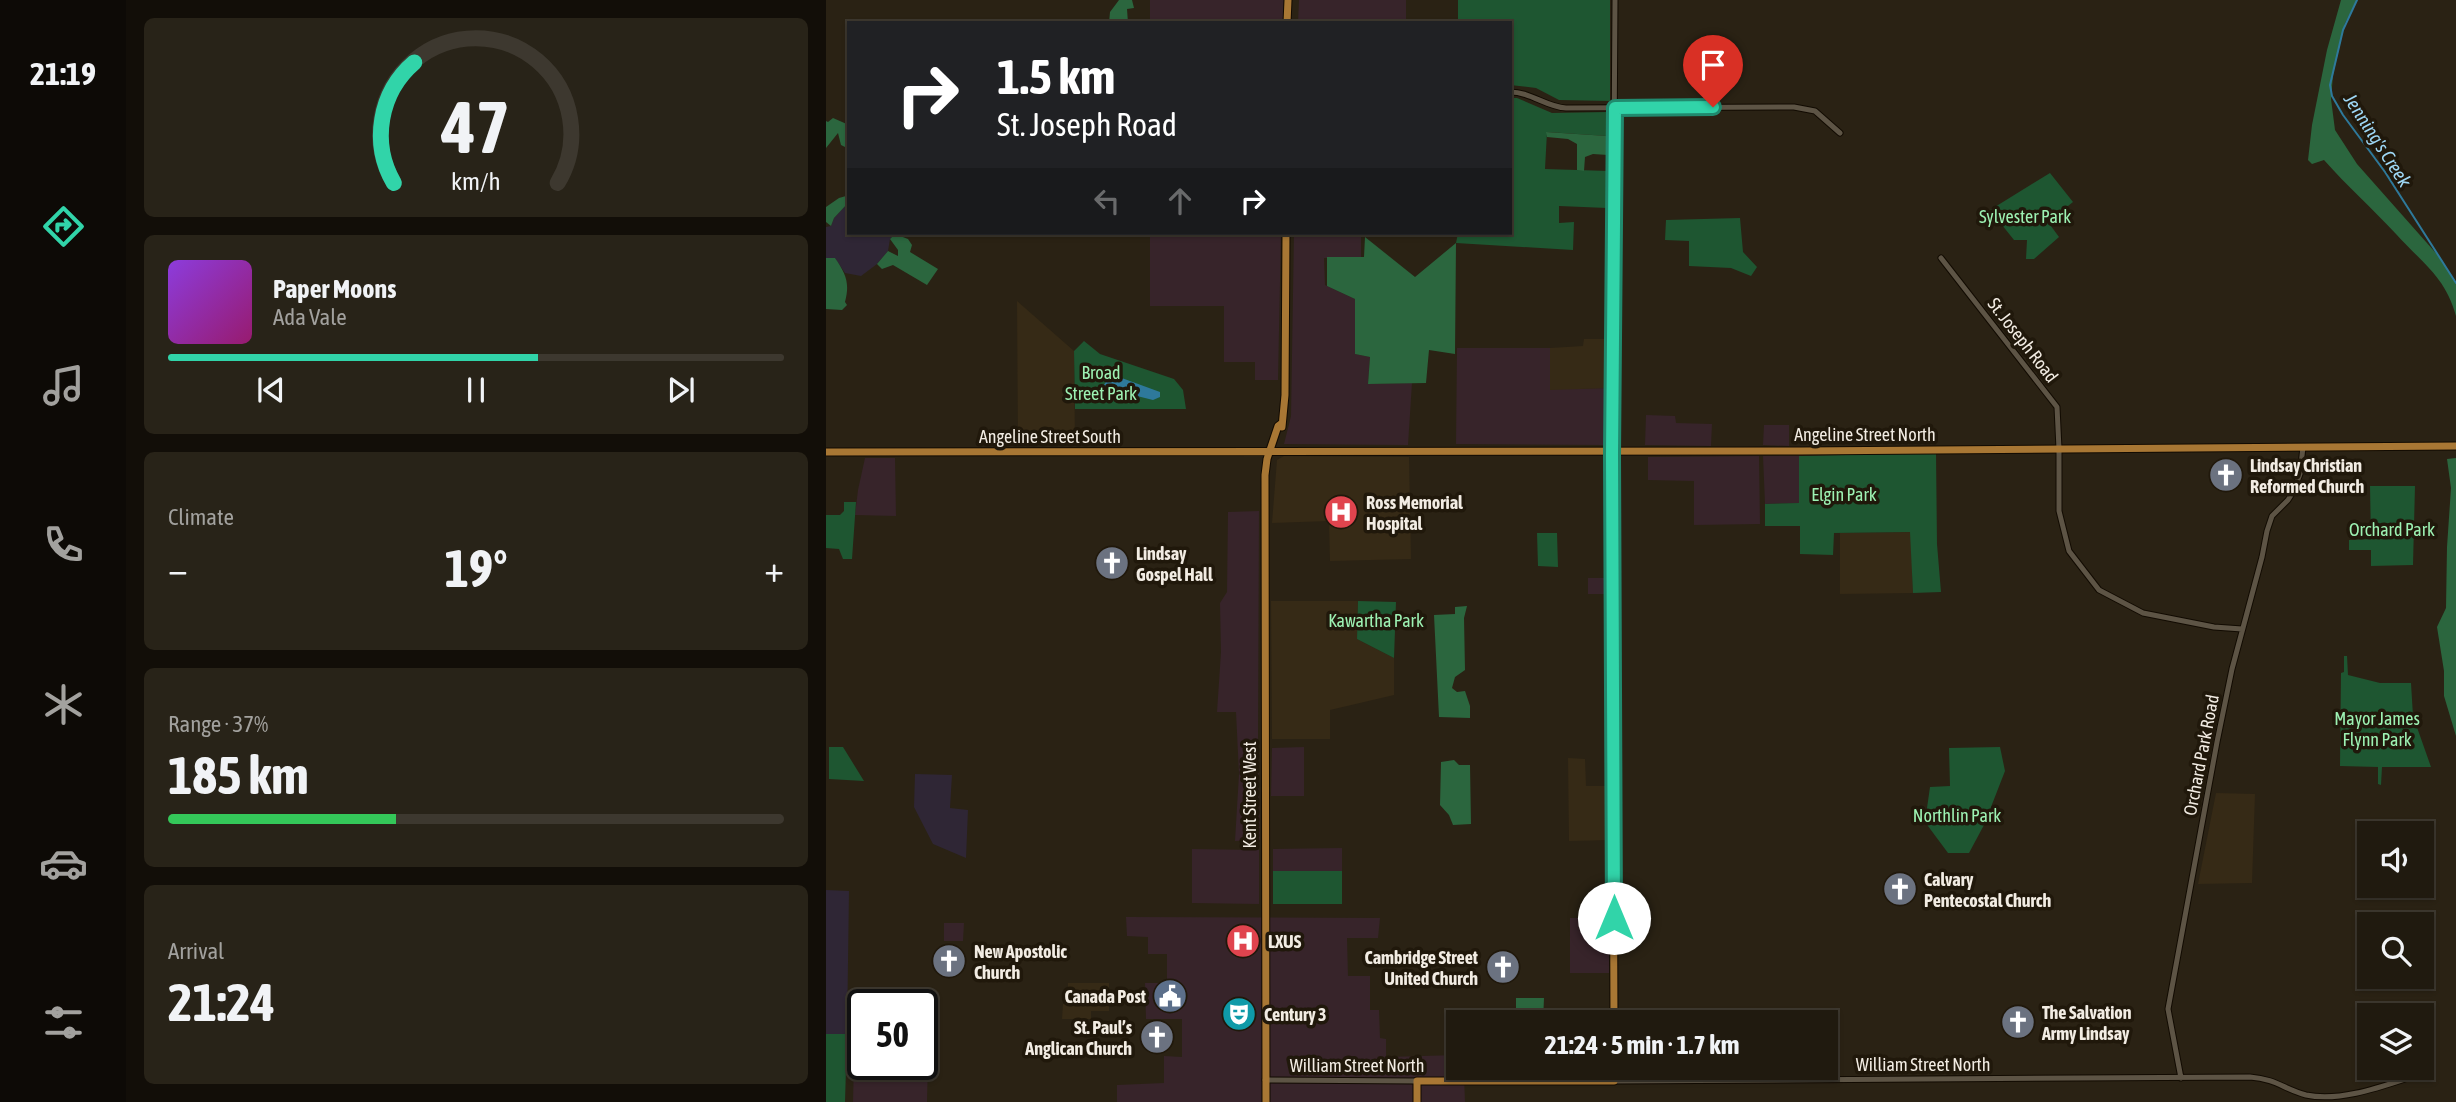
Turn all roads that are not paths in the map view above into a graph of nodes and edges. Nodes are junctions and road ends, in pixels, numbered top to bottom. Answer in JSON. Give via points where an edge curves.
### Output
{"nodes":[{"id":1,"x":1288,"y":0,"type":"edge"},
{"id":2,"x":1615,"y":0,"type":"edge"},
{"id":3,"x":1287,"y":21,"type":"edge"},
{"id":4,"x":1512,"y":92,"type":"edge"},
{"id":5,"x":1615,"y":108,"type":"junction"},
{"id":6,"x":1840,"y":133,"type":"dead end"},
{"id":7,"x":1286,"y":235,"type":"edge"},
{"id":8,"x":1941,"y":258,"type":"dead end"},
{"id":9,"x":2456,"y":446,"type":"edge"},
{"id":10,"x":2304,"y":447,"type":"junction"},
{"id":11,"x":2059,"y":449,"type":"junction"},
{"id":12,"x":1612,"y":450,"type":"junction"},
{"id":13,"x":1272,"y":451,"type":"junction"},
{"id":14,"x":826,"y":452,"type":"edge"},
{"id":15,"x":2242,"y":628,"type":"junction"},
{"id":16,"x":1614,"y":1010,"type":"edge"},
{"id":17,"x":2181,"y":1078,"type":"junction"},
{"id":18,"x":1265,"y":1080,"type":"junction"},
{"id":19,"x":2401,"y":1080,"type":"edge"},
{"id":20,"x":1417,"y":1081,"type":"junction"},
{"id":21,"x":1614,"y":1081,"type":"joint"},
{"id":22,"x":1266,"y":1102,"type":"edge"},
{"id":23,"x":1418,"y":1102,"type":"edge"}],
"edges":[{"from":1,"to":3,"type":"main road"},
{"from":2,"to":5,"type":"street"},
{"from":4,"to":5,"type":"street","via":[[1558,107]]},
{"from":5,"to":6,"type":"street","via":[[1794,107],[1815,111]]},
{"from":5,"to":12,"type":"street"},
{"from":7,"to":13,"type":"main road","name":"Kent Street West","via":[[1285,395]]},
{"from":8,"to":11,"type":"street","name":"St. Joseph Road","via":[[2057,407]]},
{"from":9,"to":10,"type":"main road","name":"Angeline Street North"},
{"from":10,"to":11,"type":"main road","name":"Angeline Street North"},
{"from":10,"to":15,"type":"street","name":"Orchard Park Road","via":[[2293,492],[2272,516]]},
{"from":11,"to":12,"type":"main road","name":"Angeline Street North"},
{"from":11,"to":15,"type":"street","name":"St. Joseph Road","via":[[2059,511],[2069,551],[2099,590],[2143,613]]},
{"from":12,"to":13,"type":"main road","name":"Angeline Street North"},
{"from":12,"to":16,"type":"main road"},
{"from":13,"to":14,"type":"main road","name":"Angeline Street South"},
{"from":13,"to":18,"type":"main road","name":"Kent Street West","via":[[1265,475]]},
{"from":15,"to":17,"type":"street","name":"Orchard Park Road","via":[[2169,1002]]},
{"from":17,"to":19,"type":"street","name":"William Street North","via":[[2264,1078],[2302,1093],[2325,1096]]},
{"from":17,"to":21,"type":"street","name":"William Street North"},
{"from":18,"to":20,"type":"street","name":"William Street North"},
{"from":18,"to":22,"type":"main road","name":"Kent Street West"},
{"from":20,"to":21,"type":"main road","name":"William Street North"},
{"from":20,"to":23,"type":"main road"}]}
